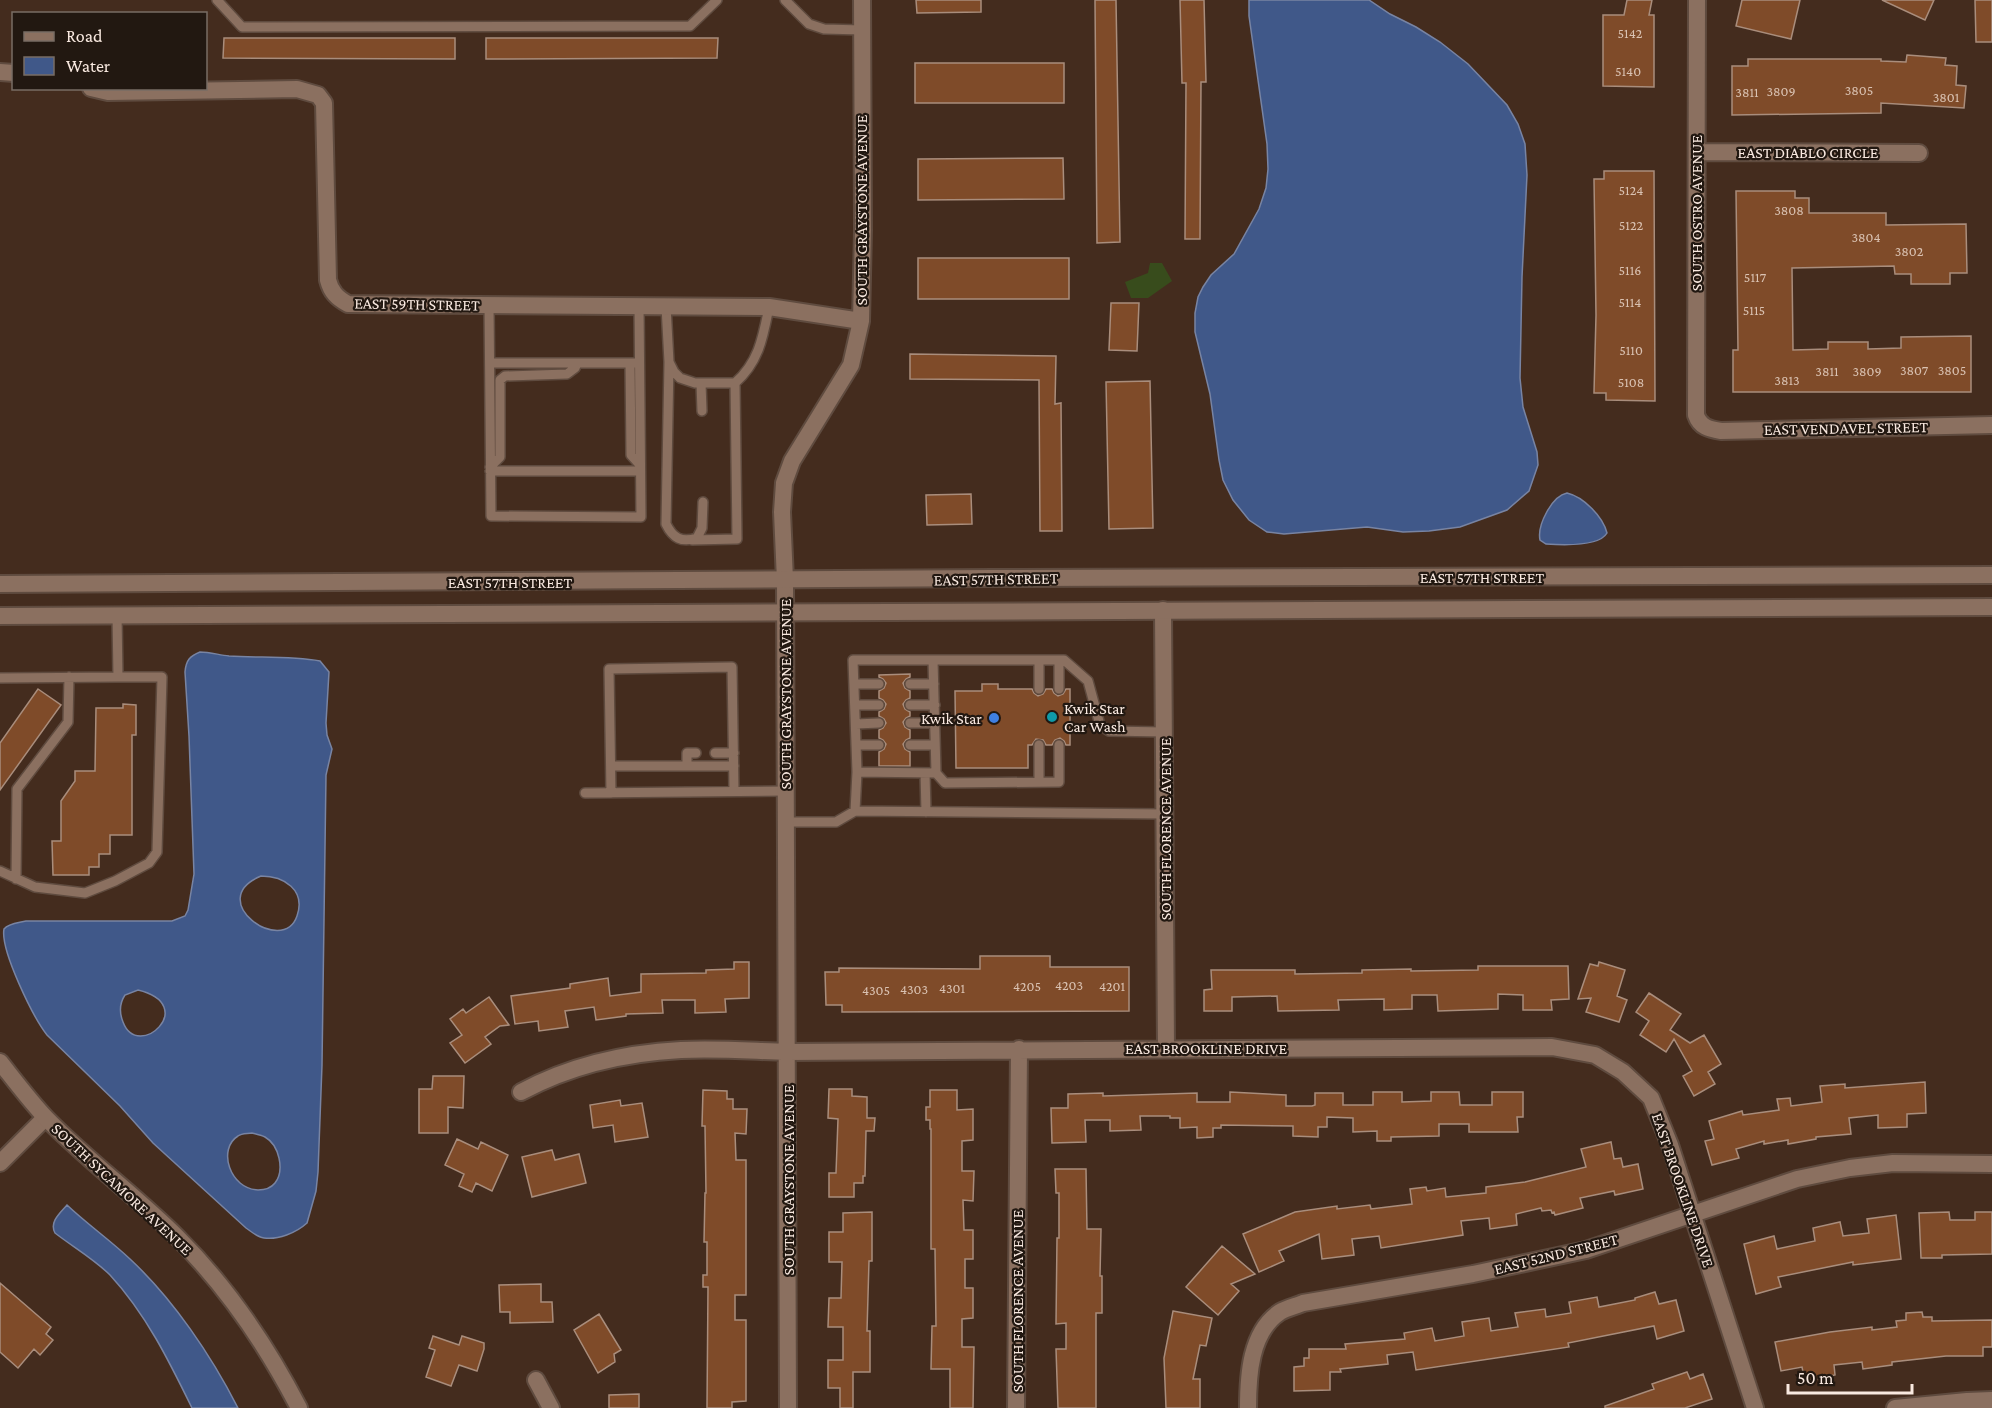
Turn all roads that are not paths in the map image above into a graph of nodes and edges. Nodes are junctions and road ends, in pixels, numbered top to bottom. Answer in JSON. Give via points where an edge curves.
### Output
{"nodes":[{"id":1,"x":217,"y":0,"type":"edge"},
{"id":2,"x":717,"y":0,"type":"edge"},
{"id":3,"x":785,"y":0,"type":"edge"},
{"id":4,"x":862,"y":0,"type":"edge"},
{"id":5,"x":1697,"y":0,"type":"edge"},
{"id":6,"x":862,"y":30,"type":"junction"},
{"id":7,"x":100,"y":90,"type":"edge"},
{"id":8,"x":1697,"y":152,"type":"junction"},
{"id":9,"x":1919,"y":153,"type":"dead end"},
{"id":10,"x":489,"y":305,"type":"junction"},
{"id":11,"x":639,"y":306,"type":"junction"},
{"id":12,"x":666,"y":306,"type":"junction"},
{"id":13,"x":769,"y":307,"type":"junction"},
{"id":14,"x":861,"y":321,"type":"junction"},
{"id":15,"x":669,"y":362,"type":"junction"},
{"id":16,"x":490,"y":363,"type":"junction"},
{"id":17,"x":576,"y":363,"type":"junction"},
{"id":18,"x":635,"y":363,"type":"junction"},
{"id":19,"x":701,"y":383,"type":"junction"},
{"id":20,"x":735,"y":383,"type":"junction"},
{"id":21,"x":702,"y":411,"type":"dead end"},
{"id":22,"x":1992,"y":424,"type":"edge"},
{"id":23,"x":1701,"y":425,"type":"joint"},
{"id":24,"x":640,"y":468,"type":"junction"},
{"id":25,"x":490,"y":469,"type":"junction"},
{"id":26,"x":703,"y":502,"type":"dead end"},
{"id":27,"x":690,"y":540,"type":"junction"},
{"id":28,"x":1992,"y":575,"type":"edge"},
{"id":29,"x":785,"y":580,"type":"junction"},
{"id":30,"x":0,"y":584,"type":"edge"},
{"id":31,"x":1992,"y":606,"type":"edge"},
{"id":32,"x":1163,"y":610,"type":"junction"},
{"id":33,"x":785,"y":612,"type":"junction"},
{"id":34,"x":117,"y":615,"type":"junction"},
{"id":35,"x":0,"y":616,"type":"edge"},
{"id":36,"x":933,"y":660,"type":"junction"},
{"id":37,"x":1039,"y":660,"type":"junction"},
{"id":38,"x":1059,"y":660,"type":"junction"},
{"id":39,"x":69,"y":677,"type":"junction"},
{"id":40,"x":118,"y":677,"type":"junction"},
{"id":41,"x":0,"y":678,"type":"edge"},
{"id":42,"x":854,"y":684,"type":"junction"},
{"id":43,"x":879,"y":684,"type":"dead end"},
{"id":44,"x":910,"y":684,"type":"dead end"},
{"id":45,"x":934,"y":684,"type":"junction"},
{"id":46,"x":1039,"y":689,"type":"dead end"},
{"id":47,"x":1059,"y":689,"type":"dead end"},
{"id":48,"x":855,"y":705,"type":"junction"},
{"id":49,"x":879,"y":705,"type":"dead end"},
{"id":50,"x":910,"y":705,"type":"dead end"},
{"id":51,"x":935,"y":705,"type":"junction"},
{"id":52,"x":879,"y":723,"type":"dead end"},
{"id":53,"x":910,"y":723,"type":"dead end"},
{"id":54,"x":935,"y":723,"type":"junction"},
{"id":55,"x":856,"y":724,"type":"junction"},
{"id":56,"x":1164,"y":732,"type":"junction"},
{"id":57,"x":856,"y":745,"type":"junction"},
{"id":58,"x":879,"y":745,"type":"dead end"},
{"id":59,"x":910,"y":745,"type":"dead end"},
{"id":60,"x":935,"y":745,"type":"junction"},
{"id":61,"x":1039,"y":745,"type":"dead end"},
{"id":62,"x":1059,"y":745,"type":"dead end"},
{"id":63,"x":696,"y":753,"type":"dead end"},
{"id":64,"x":715,"y":753,"type":"dead end"},
{"id":65,"x":734,"y":753,"type":"junction"},
{"id":66,"x":610,"y":766,"type":"junction"},
{"id":67,"x":687,"y":766,"type":"junction"},
{"id":68,"x":734,"y":766,"type":"junction"},
{"id":69,"x":857,"y":772,"type":"junction"},
{"id":70,"x":925,"y":773,"type":"junction"},
{"id":71,"x":936,"y":773,"type":"junction"},
{"id":72,"x":1039,"y":782,"type":"junction"},
{"id":73,"x":786,"y":791,"type":"junction"},
{"id":74,"x":734,"y":792,"type":"junction"},
{"id":75,"x":585,"y":793,"type":"dead end"},
{"id":76,"x":611,"y":793,"type":"junction"},
{"id":77,"x":855,"y":811,"type":"junction"},
{"id":78,"x":926,"y":812,"type":"junction"},
{"id":79,"x":1165,"y":814,"type":"junction"},
{"id":80,"x":786,"y":822,"type":"junction"},
{"id":81,"x":0,"y":871,"type":"edge"},
{"id":82,"x":16,"y":879,"type":"junction"},
{"id":83,"x":1166,"y":1048,"type":"junction"},
{"id":84,"x":1019,"y":1049,"type":"junction"},
{"id":85,"x":788,"y":1052,"type":"junction"},
{"id":86,"x":0,"y":1062,"type":"edge"},
{"id":87,"x":521,"y":1092,"type":"dead end"},
{"id":88,"x":45,"y":1118,"type":"junction"},
{"id":89,"x":0,"y":1163,"type":"edge"},
{"id":90,"x":1992,"y":1164,"type":"edge"},
{"id":91,"x":1692,"y":1214,"type":"junction"},
{"id":92,"x":536,"y":1380,"type":"dead end"},
{"id":93,"x":1992,"y":1400,"type":"edge"},
{"id":94,"x":299,"y":1408,"type":"edge"},
{"id":95,"x":551,"y":1408,"type":"edge"},
{"id":96,"x":788,"y":1408,"type":"edge"},
{"id":97,"x":1016,"y":1408,"type":"edge"},
{"id":98,"x":1248,"y":1408,"type":"edge"},
{"id":99,"x":1755,"y":1408,"type":"edge"},
{"id":100,"x":1895,"y":1408,"type":"edge"}],
"edges":[{"from":1,"to":2,"type":"lane","via":[[242,27],[277,27],[690,26]]},
{"from":3,"to":6,"type":"lane","via":[[809,24],[824,29]]},
{"from":4,"to":6,"type":"street","name":"SOUTH GRAYSTONE AVENUE"},
{"from":5,"to":8,"type":"street","name":"SOUTH OSTRO AVENUE"},
{"from":6,"to":14,"type":"street","name":"SOUTH GRAYSTONE AVENUE"},
{"from":7,"to":10,"type":"street","name":"EAST 59TH STREET","via":[[297,89],[318,95],[324,103],[328,280],[338,298],[354,305]]},
{"from":8,"to":9,"type":"street","name":"EAST DIABLO CIRCLE"},
{"from":8,"to":23,"type":"street","name":"SOUTH OSTRO AVENUE","via":[[1696,415]]},
{"from":10,"to":11,"type":"street","name":"EAST 59TH STREET"},
{"from":10,"to":16,"type":"lane"},
{"from":11,"to":12,"type":"street","name":"EAST 59TH STREET"},
{"from":11,"to":18,"type":"lane"},
{"from":12,"to":13,"type":"street","name":"EAST 59TH STREET"},
{"from":12,"to":15,"type":"lane"},
{"from":13,"to":14,"type":"street","name":"EAST 59TH STREET"},
{"from":13,"to":20,"type":"lane","via":[[762,339],[748,371]]},
{"from":14,"to":29,"type":"street","name":"SOUTH GRAYSTONE AVENUE","via":[[851,365],[796,453],[784,483]]},
{"from":15,"to":19,"type":"lane","via":[[680,378]]},
{"from":15,"to":27,"type":"lane","via":[[666,524],[673,536]]},
{"from":16,"to":17,"type":"lane"},
{"from":16,"to":25,"type":"lane"},
{"from":17,"to":18,"type":"lane"},
{"from":17,"to":25,"type":"lane","via":[[567,374],[505,376],[500,380],[500,457]]},
{"from":18,"to":24,"type":"lane"},
{"from":19,"to":20,"type":"lane"},
{"from":19,"to":21,"type":"lane"},
{"from":20,"to":27,"type":"lane","via":[[737,539]]},
{"from":22,"to":23,"type":"street","name":"EAST VENDAVEL STREET","via":[[1721,431]]},
{"from":24,"to":25,"type":"lane"},
{"from":24,"to":25,"type":"lane","via":[[641,518],[491,516]]},
{"from":26,"to":27,"type":"lane","via":[[700,533]]},
{"from":28,"to":29,"type":"street","name":"EAST 57TH STREET"},
{"from":29,"to":30,"type":"street","name":"EAST 57TH STREET"},
{"from":29,"to":33,"type":"street","name":"SOUTH GRAYSTONE AVENUE"},
{"from":31,"to":32,"type":"street","name":"EAST 57TH STREET"},
{"from":32,"to":33,"type":"street","name":"EAST 57TH STREET"},
{"from":32,"to":56,"type":"street","name":"SOUTH FLORENCE AVENUE"},
{"from":33,"to":34,"type":"street","name":"EAST 57TH STREET"},
{"from":33,"to":73,"type":"street","name":"SOUTH GRAYSTONE AVENUE"},
{"from":34,"to":35,"type":"street","name":"EAST 57TH STREET"},
{"from":34,"to":40,"type":"lane"},
{"from":36,"to":37,"type":"lane"},
{"from":36,"to":42,"type":"lane","via":[[853,660]]},
{"from":36,"to":45,"type":"lane"},
{"from":37,"to":38,"type":"lane"},
{"from":37,"to":46,"type":"lane"},
{"from":38,"to":47,"type":"lane"},
{"from":38,"to":56,"type":"lane","via":[[1088,681],[1100,725],[1109,732]]},
{"from":39,"to":40,"type":"lane"},
{"from":39,"to":41,"type":"lane"},
{"from":39,"to":82,"type":"lane","via":[[68,722],[17,789]]},
{"from":40,"to":82,"type":"lane","via":[[162,677],[157,852],[149,862],[85,893],[35,887]]},
{"from":42,"to":43,"type":"lane"},
{"from":42,"to":48,"type":"lane"},
{"from":44,"to":45,"type":"lane"},
{"from":45,"to":51,"type":"lane"},
{"from":48,"to":49,"type":"lane"},
{"from":48,"to":55,"type":"lane"},
{"from":50,"to":51,"type":"lane"},
{"from":51,"to":54,"type":"lane"},
{"from":52,"to":55,"type":"lane"},
{"from":53,"to":54,"type":"lane"},
{"from":54,"to":60,"type":"lane"},
{"from":55,"to":57,"type":"lane"},
{"from":56,"to":79,"type":"street","name":"SOUTH FLORENCE AVENUE"},
{"from":57,"to":58,"type":"lane"},
{"from":57,"to":69,"type":"lane"},
{"from":59,"to":60,"type":"lane"},
{"from":60,"to":71,"type":"lane"},
{"from":61,"to":72,"type":"lane"},
{"from":62,"to":72,"type":"lane","via":[[1059,782]]},
{"from":63,"to":67,"type":"lane","via":[[687,753]]},
{"from":64,"to":65,"type":"lane"},
{"from":65,"to":66,"type":"lane","via":[[732,667],[609,669]]},
{"from":65,"to":68,"type":"lane"},
{"from":66,"to":67,"type":"lane"},
{"from":66,"to":76,"type":"lane"},
{"from":67,"to":68,"type":"lane"},
{"from":68,"to":74,"type":"lane"},
{"from":69,"to":70,"type":"lane"},
{"from":69,"to":77,"type":"lane"},
{"from":70,"to":71,"type":"lane"},
{"from":70,"to":78,"type":"lane"},
{"from":71,"to":72,"type":"lane","via":[[945,783]]},
{"from":73,"to":74,"type":"lane"},
{"from":73,"to":80,"type":"street","name":"SOUTH GRAYSTONE AVENUE"},
{"from":74,"to":76,"type":"lane"},
{"from":75,"to":76,"type":"lane"},
{"from":77,"to":78,"type":"lane"},
{"from":77,"to":80,"type":"lane","via":[[836,822]]},
{"from":78,"to":79,"type":"lane"},
{"from":79,"to":83,"type":"street","name":"SOUTH FLORENCE AVENUE"},
{"from":80,"to":85,"type":"street","name":"SOUTH GRAYSTONE AVENUE"},
{"from":81,"to":82,"type":"lane"},
{"from":83,"to":84,"type":"street","name":"EAST BROOKLINE DRIVE"},
{"from":83,"to":91,"type":"street","name":"EAST BROOKLINE DRIVE","via":[[1552,1047],[1595,1055],[1623,1072],[1651,1098]]},
{"from":84,"to":85,"type":"street","name":"EAST BROOKLINE DRIVE"},
{"from":84,"to":97,"type":"street","name":"SOUTH FLORENCE AVENUE"},
{"from":85,"to":87,"type":"street","name":"EAST BROOKLINE DRIVE","via":[[682,1050],[644,1054],[585,1064]]},
{"from":85,"to":96,"type":"street","name":"SOUTH GRAYSTONE AVENUE"},
{"from":86,"to":88,"type":"street","name":"SOUTH SYCAMORE AVENUE"},
{"from":88,"to":89,"type":"street"},
{"from":88,"to":94,"type":"street","name":"SOUTH SYCAMORE AVENUE","via":[[202,1264],[238,1308]]},
{"from":90,"to":91,"type":"street","name":"EAST 52ND STREET","via":[[1893,1163],[1850,1168],[1797,1179]]},
{"from":91,"to":98,"type":"street","name":"EAST 52ND STREET","via":[[1586,1250],[1303,1303],[1281,1312],[1264,1328],[1254,1353],[1248,1378]]},
{"from":91,"to":99,"type":"street","name":"EAST BROOKLINE DRIVE"},
{"from":92,"to":95,"type":"street"},
{"from":93,"to":100,"type":"street"}]}
